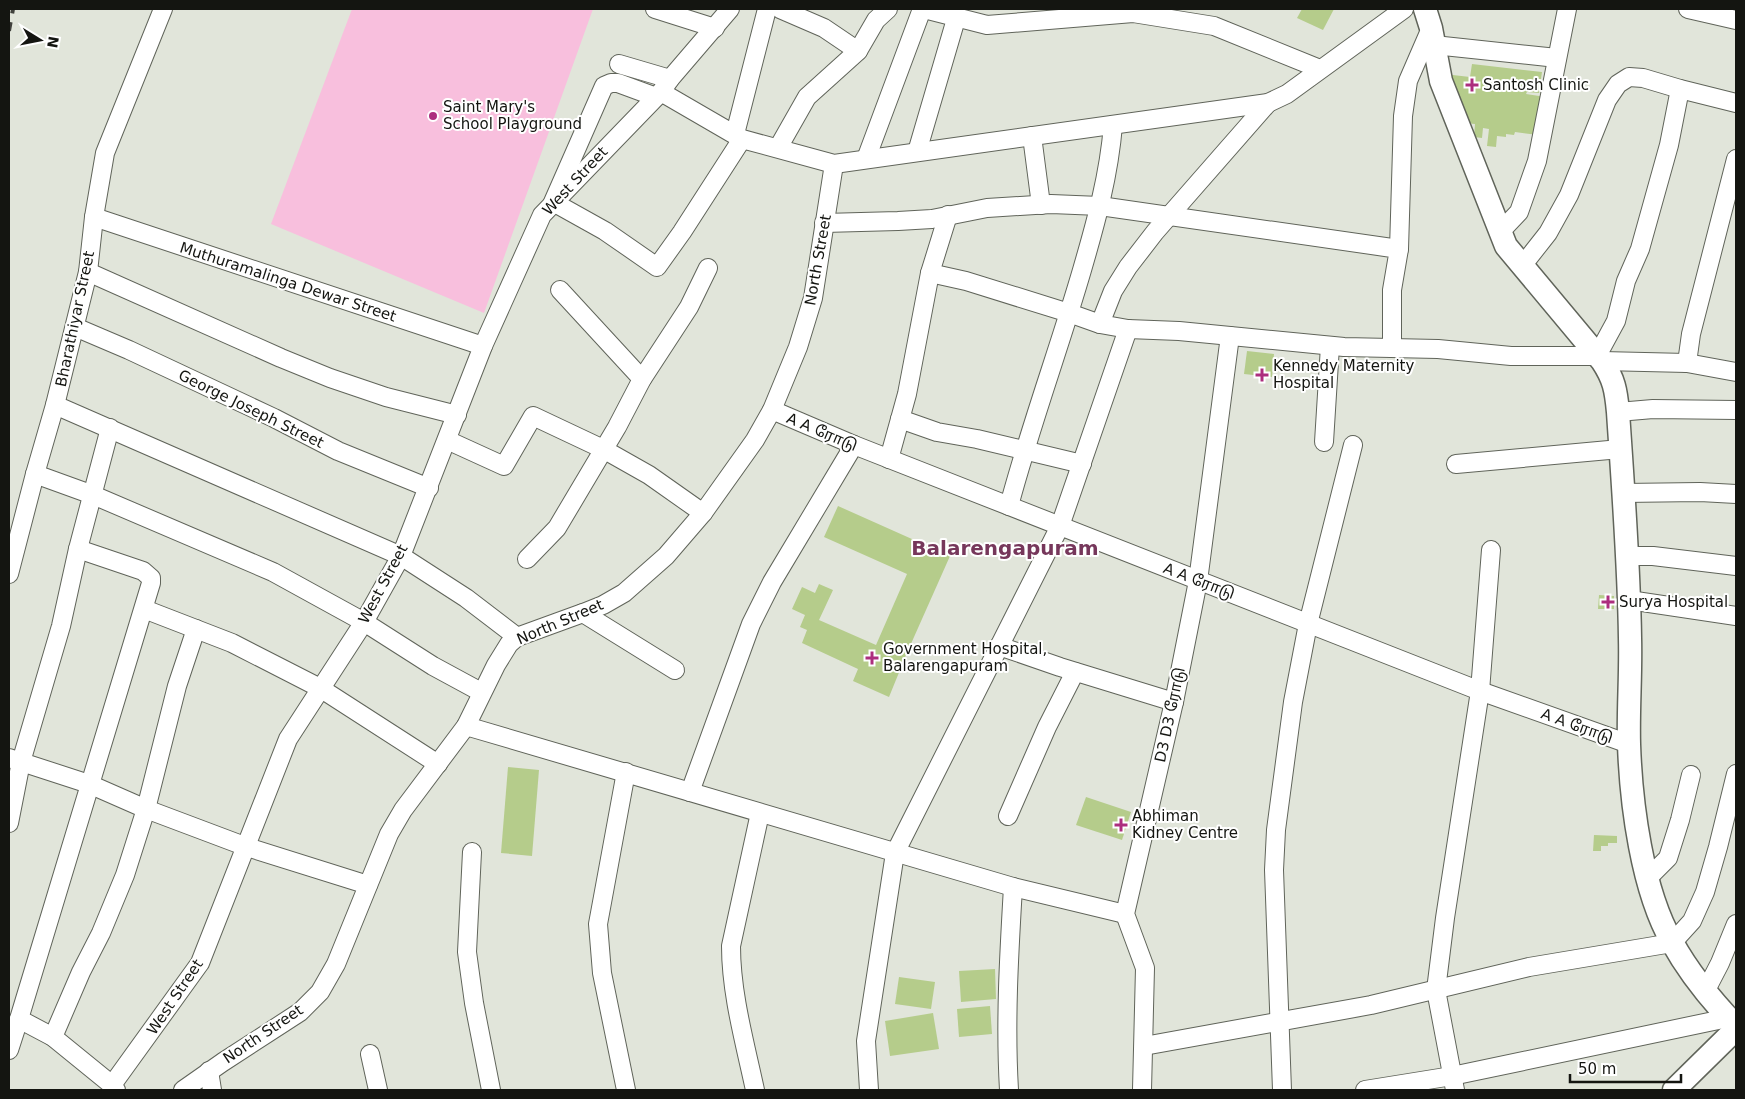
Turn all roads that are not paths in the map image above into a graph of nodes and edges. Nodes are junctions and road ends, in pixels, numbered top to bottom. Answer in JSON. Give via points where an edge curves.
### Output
{"nodes":[{"id":1,"x":162,"y":9,"type":"edge"},
{"id":2,"x":655,"y":9,"type":"edge"},
{"id":3,"x":730,"y":9,"type":"edge"},
{"id":4,"x":767,"y":9,"type":"edge"},
{"id":5,"x":780,"y":9,"type":"edge"},
{"id":6,"x":888,"y":9,"type":"edge"},
{"id":7,"x":923,"y":9,"type":"edge"},
{"id":8,"x":1404,"y":9,"type":"edge"},
{"id":9,"x":1567,"y":9,"type":"edge"},
{"id":10,"x":1699,"y":10,"type":"edge"},
{"id":11,"x":1087,"y":13,"type":"edge"},
{"id":12,"x":1017,"y":16,"type":"edge"},
{"id":13,"x":956,"y":18,"type":"junction"},
{"id":14,"x":1736,"y":20,"type":"edge"},
{"id":15,"x":1430,"y":27,"type":"edge"},
{"id":16,"x":715,"y":28,"type":"junction"},
{"id":17,"x":858,"y":51,"type":"junction"},
{"id":18,"x":1557,"y":58,"type":"junction"},
{"id":19,"x":620,"y":64,"type":"dead end"},
{"id":20,"x":1320,"y":69,"type":"junction"},
{"id":21,"x":662,"y":89,"type":"junction"},
{"id":22,"x":1680,"y":89,"type":"junction"},
{"id":23,"x":1268,"y":103,"type":"junction"},
{"id":24,"x":1736,"y":103,"type":"edge"},
{"id":25,"x":1113,"y":125,"type":"junction"},
{"id":26,"x":739,"y":136,"type":"junction"},
{"id":27,"x":1032,"y":136,"type":"junction"},
{"id":28,"x":778,"y":148,"type":"junction"},
{"id":29,"x":917,"y":152,"type":"junction"},
{"id":30,"x":866,"y":159,"type":"junction"},
{"id":31,"x":1736,"y":159,"type":"edge"},
{"id":32,"x":834,"y":164,"type":"junction"},
{"id":33,"x":554,"y":202,"type":"junction"},
{"id":34,"x":1040,"y":205,"type":"junction"},
{"id":35,"x":1100,"y":206,"type":"junction"},
{"id":36,"x":948,"y":215,"type":"junction"},
{"id":37,"x":1171,"y":215,"type":"junction"},
{"id":38,"x":94,"y":218,"type":"junction"},
{"id":39,"x":824,"y":223,"type":"junction"},
{"id":40,"x":1500,"y":232,"type":"junction"},
{"id":41,"x":1399,"y":249,"type":"junction"},
{"id":42,"x":1522,"y":266,"type":"junction"},
{"id":43,"x":708,"y":268,"type":"dead end"},
{"id":44,"x":88,"y":272,"type":"junction"},
{"id":45,"x":930,"y":273,"type":"junction"},
{"id":46,"x":560,"y":290,"type":"dead end"},
{"id":47,"x":1069,"y":312,"type":"junction"},
{"id":48,"x":1100,"y":324,"type":"junction"},
{"id":49,"x":75,"y":327,"type":"junction"},
{"id":50,"x":1128,"y":329,"type":"junction"},
{"id":51,"x":1230,"y":336,"type":"junction"},
{"id":52,"x":483,"y":346,"type":"junction"},
{"id":53,"x":1330,"y":346,"type":"junction"},
{"id":54,"x":1392,"y":348,"type":"junction"},
{"id":55,"x":1599,"y":358,"type":"junction"},
{"id":56,"x":1687,"y":363,"type":"junction"},
{"id":57,"x":1736,"y":372,"type":"edge"},
{"id":58,"x":642,"y":379,"type":"junction"},
{"id":59,"x":55,"y":405,"type":"junction"},
{"id":60,"x":772,"y":410,"type":"junction"},
{"id":61,"x":1736,"y":410,"type":"edge"},
{"id":62,"x":1618,"y":412,"type":"junction"},
{"id":63,"x":456,"y":415,"type":"junction"},
{"id":64,"x":900,"y":419,"type":"junction"},
{"id":65,"x":110,"y":428,"type":"junction"},
{"id":66,"x":447,"y":440,"type":"junction"},
{"id":67,"x":1324,"y":442,"type":"dead end"},
{"id":68,"x":1353,"y":445,"type":"dead end"},
{"id":69,"x":854,"y":446,"type":"junction"},
{"id":70,"x":603,"y":449,"type":"junction"},
{"id":71,"x":1620,"y":449,"type":"junction"},
{"id":72,"x":1024,"y":451,"type":"junction"},
{"id":73,"x":890,"y":460,"type":"junction"},
{"id":74,"x":1082,"y":464,"type":"junction"},
{"id":75,"x":1456,"y":464,"type":"dead end"},
{"id":76,"x":35,"y":474,"type":"junction"},
{"id":77,"x":429,"y":488,"type":"junction"},
{"id":78,"x":1623,"y":493,"type":"junction"},
{"id":79,"x":1736,"y":494,"type":"edge"},
{"id":80,"x":93,"y":495,"type":"junction"},
{"id":81,"x":1009,"y":506,"type":"junction"},
{"id":82,"x":702,"y":513,"type":"junction"},
{"id":83,"x":1060,"y":526,"type":"junction"},
{"id":84,"x":78,"y":550,"type":"junction"},
{"id":85,"x":1491,"y":550,"type":"dead end"},
{"id":86,"x":401,"y":556,"type":"junction"},
{"id":87,"x":1628,"y":556,"type":"junction"},
{"id":88,"x":527,"y":559,"type":"dead end"},
{"id":89,"x":1736,"y":566,"type":"edge"},
{"id":90,"x":9,"y":574,"type":"edge"},
{"id":91,"x":1198,"y":581,"type":"junction"},
{"id":92,"x":1629,"y":600,"type":"junction"},
{"id":93,"x":144,"y":609,"type":"junction"},
{"id":94,"x":583,"y":613,"type":"junction"},
{"id":95,"x":1736,"y":616,"type":"edge"},
{"id":96,"x":364,"y":622,"type":"junction"},
{"id":97,"x":1308,"y":624,"type":"junction"},
{"id":98,"x":196,"y":629,"type":"junction"},
{"id":99,"x":516,"y":637,"type":"junction"},
{"id":100,"x":999,"y":646,"type":"junction"},
{"id":101,"x":675,"y":670,"type":"dead end"},
{"id":102,"x":1075,"y":672,"type":"junction"},
{"id":103,"x":320,"y":688,"type":"junction"},
{"id":104,"x":1480,"y":691,"type":"junction"},
{"id":105,"x":481,"y":692,"type":"junction"},
{"id":106,"x":1174,"y":702,"type":"junction"},
{"id":107,"x":466,"y":726,"type":"junction"},
{"id":108,"x":1629,"y":744,"type":"junction"},
{"id":109,"x":15,"y":760,"type":"edge"},
{"id":110,"x":438,"y":764,"type":"junction"},
{"id":111,"x":626,"y":772,"type":"junction"},
{"id":112,"x":1736,"y":774,"type":"edge"},
{"id":113,"x":1691,"y":775,"type":"dead end"},
{"id":114,"x":89,"y":784,"type":"junction"},
{"id":115,"x":690,"y":792,"type":"junction"},
{"id":116,"x":146,"y":809,"type":"junction"},
{"id":117,"x":760,"y":814,"type":"junction"},
{"id":118,"x":1008,"y":816,"type":"dead end"},
{"id":119,"x":9,"y":823,"type":"edge"},
{"id":120,"x":247,"y":847,"type":"junction"},
{"id":121,"x":472,"y":852,"type":"dead end"},
{"id":122,"x":894,"y":853,"type":"junction"},
{"id":123,"x":1647,"y":879,"type":"junction"},
{"id":124,"x":368,"y":884,"type":"junction"},
{"id":125,"x":1014,"y":887,"type":"junction"},
{"id":126,"x":1126,"y":914,"type":"junction"},
{"id":127,"x":1736,"y":924,"type":"edge"},
{"id":128,"x":1672,"y":943,"type":"junction"},
{"id":129,"x":1436,"y":990,"type":"junction"},
{"id":130,"x":1705,"y":992,"type":"junction"},
{"id":131,"x":19,"y":1019,"type":"junction"},
{"id":132,"x":1280,"y":1022,"type":"junction"},
{"id":133,"x":1734,"y":1024,"type":"edge"},
{"id":134,"x":53,"y":1037,"type":"junction"},
{"id":135,"x":1144,"y":1046,"type":"junction"},
{"id":136,"x":9,"y":1050,"type":"edge"},
{"id":137,"x":370,"y":1054,"type":"dead end"},
{"id":138,"x":209,"y":1071,"type":"junction"},
{"id":139,"x":1453,"y":1083,"type":"edge"},
{"id":140,"x":114,"y":1088,"type":"edge"},
{"id":141,"x":183,"y":1090,"type":"edge"},
{"id":142,"x":212,"y":1090,"type":"edge"},
{"id":143,"x":378,"y":1090,"type":"edge"},
{"id":144,"x":491,"y":1090,"type":"edge"},
{"id":145,"x":626,"y":1090,"type":"edge"},
{"id":146,"x":754,"y":1090,"type":"edge"},
{"id":147,"x":869,"y":1090,"type":"edge"},
{"id":148,"x":1009,"y":1090,"type":"edge"},
{"id":149,"x":1142,"y":1090,"type":"edge"},
{"id":150,"x":1282,"y":1090,"type":"edge"},
{"id":151,"x":1365,"y":1090,"type":"edge"},
{"id":152,"x":1674,"y":1090,"type":"edge"}],
"edges":[{"from":1,"to":38,"type":"street","name":"Bharathiyar Street","via":[[105,153]]},
{"from":2,"to":16,"type":"street"},
{"from":3,"to":16,"type":"street","name":"West Street"},
{"from":4,"to":26,"type":"street"},
{"from":5,"to":17,"type":"street","via":[[824,28]]},
{"from":6,"to":17,"type":"street","via":[[876,20]]},
{"from":7,"to":13,"type":"street"},
{"from":7,"to":30,"type":"street"},
{"from":8,"to":20,"type":"street"},
{"from":9,"to":18,"type":"street"},
{"from":10,"to":14,"type":"street"},
{"from":11,"to":12,"type":"street"},
{"from":11,"to":20,"type":"street","via":[[1133,13],[1214,26]]},
{"from":12,"to":13,"type":"street","via":[[987,25]]},
{"from":13,"to":29,"type":"street"},
{"from":15,"to":18,"type":"street"},
{"from":15,"to":40,"type":"main road","via":[[1441,81]]},
{"from":15,"to":41,"type":"street","via":[[1408,81],[1403,116]]},
{"from":16,"to":21,"type":"street","name":"West Street"},
{"from":17,"to":28,"type":"street","via":[[807,97]]},
{"from":18,"to":40,"type":"street","via":[[1537,160],[1519,212]]},
{"from":19,"to":21,"type":"street"},
{"from":20,"to":23,"type":"street","via":[[1287,94]]},
{"from":21,"to":26,"type":"street"},
{"from":21,"to":33,"type":"street","name":"West Street"},
{"from":21,"to":33,"type":"street","via":[[611,83],[604,86]]},
{"from":22,"to":24,"type":"street"},
{"from":22,"to":42,"type":"street","via":[[1643,78],[1629,77],[1618,84],[1607,100],[1569,195],[1548,233]]},
{"from":22,"to":55,"type":"street","via":[[1669,145],[1640,249],[1626,281],[1616,321]]},
{"from":23,"to":25,"type":"street"},
{"from":23,"to":37,"type":"street"},
{"from":25,"to":27,"type":"street"},
{"from":25,"to":35,"type":"street"},
{"from":26,"to":28,"type":"street"},
{"from":26,"to":33,"type":"street","via":[[682,232],[657,267],[605,231]]},
{"from":27,"to":29,"type":"street"},
{"from":27,"to":34,"type":"street"},
{"from":28,"to":32,"type":"street"},
{"from":29,"to":30,"type":"street"},
{"from":30,"to":32,"type":"street"},
{"from":31,"to":56,"type":"street","via":[[1691,334]]},
{"from":32,"to":39,"type":"street","name":"North Street"},
{"from":33,"to":52,"type":"street","name":"West Street","via":[[542,215]]},
{"from":34,"to":35,"type":"street"},
{"from":34,"to":36,"type":"street","via":[[987,208]]},
{"from":35,"to":37,"type":"street"},
{"from":35,"to":47,"type":"street"},
{"from":36,"to":39,"type":"street","via":[[898,222]]},
{"from":36,"to":45,"type":"street"},
{"from":37,"to":41,"type":"street"},
{"from":37,"to":48,"type":"street","via":[[1128,267],[1113,291]]},
{"from":38,"to":44,"type":"street","name":"Bharathiyar Street"},
{"from":38,"to":52,"type":"street","name":"Muthuramalinga Dewar Street"},
{"from":39,"to":60,"type":"street","name":"North Street","via":[[813,298],[798,347]]},
{"from":40,"to":42,"type":"main road","via":[[1506,246]]},
{"from":41,"to":54,"type":"street","via":[[1392,290]]},
{"from":42,"to":55,"type":"main road"},
{"from":43,"to":58,"type":"street","via":[[689,307]]},
{"from":44,"to":49,"type":"street","name":"Bharathiyar Street"},
{"from":44,"to":63,"type":"street","via":[[330,378]]},
{"from":45,"to":47,"type":"street"},
{"from":45,"to":64,"type":"street"},
{"from":46,"to":58,"type":"street"},
{"from":47,"to":48,"type":"street"},
{"from":47,"to":72,"type":"street"},
{"from":48,"to":50,"type":"street"},
{"from":49,"to":59,"type":"street","name":"Bharathiyar Street"},
{"from":49,"to":77,"type":"street","name":"George Joseph Street","via":[[274,418],[338,451]]},
{"from":50,"to":51,"type":"street"},
{"from":50,"to":74,"type":"street"},
{"from":51,"to":53,"type":"street"},
{"from":51,"to":91,"type":"street","name":"D3 D3 ரோடு"},
{"from":52,"to":63,"type":"street","name":"West Street"},
{"from":53,"to":54,"type":"street"},
{"from":53,"to":67,"type":"street"},
{"from":54,"to":55,"type":"street"},
{"from":55,"to":56,"type":"street"},
{"from":55,"to":62,"type":"main road","via":[[1611,374]]},
{"from":56,"to":57,"type":"street"},
{"from":58,"to":70,"type":"street"},
{"from":59,"to":65,"type":"street"},
{"from":59,"to":76,"type":"street","name":"Bharathiyar Street"},
{"from":60,"to":69,"type":"street","name":"A A ரோடு"},
{"from":60,"to":82,"type":"street","name":"North Street","via":[[755,440]]},
{"from":61,"to":62,"type":"street","via":[[1653,408]]},
{"from":62,"to":71,"type":"main road"},
{"from":63,"to":66,"type":"street","name":"West Street"},
{"from":64,"to":72,"type":"street","via":[[937,432]]},
{"from":64,"to":73,"type":"street"},
{"from":65,"to":80,"type":"street"},
{"from":65,"to":86,"type":"street"},
{"from":66,"to":70,"type":"street","via":[[504,466],[533,416]]},
{"from":66,"to":77,"type":"street","name":"West Street"},
{"from":68,"to":97,"type":"street"},
{"from":69,"to":73,"type":"street","name":"A A ரோடு"},
{"from":69,"to":115,"type":"street","via":[[750,624]]},
{"from":70,"to":82,"type":"street","via":[[649,475]]},
{"from":70,"to":88,"type":"street","via":[[557,528]]},
{"from":71,"to":75,"type":"street"},
{"from":71,"to":78,"type":"main road"},
{"from":72,"to":74,"type":"street"},
{"from":72,"to":81,"type":"street"},
{"from":73,"to":81,"type":"street","name":"A A ரோடு"},
{"from":74,"to":83,"type":"street"},
{"from":76,"to":80,"type":"street"},
{"from":76,"to":90,"type":"street","name":"Bharathiyar Street"},
{"from":77,"to":86,"type":"street","name":"West Street"},
{"from":78,"to":79,"type":"street"},
{"from":78,"to":87,"type":"main road"},
{"from":80,"to":84,"type":"street"},
{"from":80,"to":96,"type":"street","via":[[273,572]]},
{"from":81,"to":83,"type":"street","name":"A A ரோடு"},
{"from":82,"to":94,"type":"street","name":"North Street","via":[[666,556],[624,593]]},
{"from":83,"to":91,"type":"street","name":"A A ரோடு"},
{"from":83,"to":100,"type":"street"},
{"from":84,"to":93,"type":"street","via":[[148,574],[151,583]]},
{"from":84,"to":109,"type":"street","via":[[61,626]]},
{"from":85,"to":104,"type":"street"},
{"from":86,"to":96,"type":"street","name":"West Street"},
{"from":86,"to":99,"type":"street","via":[[466,598]]},
{"from":87,"to":89,"type":"street"},
{"from":87,"to":92,"type":"main road"},
{"from":91,"to":97,"type":"street","name":"A A ரோடு"},
{"from":91,"to":106,"type":"street","name":"D3 D3 ரோடு"},
{"from":92,"to":95,"type":"street"},
{"from":92,"to":108,"type":"main road"},
{"from":93,"to":98,"type":"street"},
{"from":93,"to":114,"type":"street"},
{"from":94,"to":99,"type":"street","name":"North Street"},
{"from":94,"to":101,"type":"street"},
{"from":96,"to":103,"type":"street","name":"West Street"},
{"from":96,"to":105,"type":"street"},
{"from":97,"to":104,"type":"street","name":"A A ரோடு"},
{"from":97,"to":132,"type":"street","via":[[1292,702],[1276,830],[1274,870]]},
{"from":98,"to":103,"type":"street","via":[[232,643]]},
{"from":98,"to":116,"type":"street","via":[[177,686]]},
{"from":99,"to":105,"type":"street","name":"North Street"},
{"from":100,"to":102,"type":"street"},
{"from":100,"to":122,"type":"street"},
{"from":102,"to":106,"type":"street"},
{"from":102,"to":118,"type":"street"},
{"from":103,"to":110,"type":"street"},
{"from":103,"to":120,"type":"street","name":"West Street","via":[[288,739]]},
{"from":104,"to":108,"type":"street","name":"A A ரோடு"},
{"from":104,"to":129,"type":"street"},
{"from":105,"to":107,"type":"street","name":"North Street"},
{"from":106,"to":126,"type":"street","name":"D3 D3 ரோடு"},
{"from":107,"to":110,"type":"street","name":"North Street"},
{"from":107,"to":111,"type":"street"},
{"from":108,"to":123,"type":"main road","via":[[1634,812]]},
{"from":109,"to":114,"type":"street"},
{"from":109,"to":119,"type":"street"},
{"from":110,"to":124,"type":"street","name":"North Street","via":[[398,818]]},
{"from":111,"to":115,"type":"street"},
{"from":111,"to":145,"type":"street","via":[[598,924],[602,973]]},
{"from":112,"to":128,"type":"street","via":[[1705,892],[1692,921]]},
{"from":113,"to":123,"type":"street","via":[[1668,858]]},
{"from":114,"to":116,"type":"street"},
{"from":114,"to":131,"type":"street"},
{"from":115,"to":117,"type":"street"},
{"from":116,"to":120,"type":"street"},
{"from":116,"to":134,"type":"street","via":[[102,933]]},
{"from":117,"to":122,"type":"street"},
{"from":117,"to":146,"type":"street","via":[[731,946],[732,973]]},
{"from":120,"to":124,"type":"street"},
{"from":120,"to":140,"type":"street","name":"West Street","via":[[200,963]]},
{"from":121,"to":144,"type":"street","via":[[468,952]]},
{"from":122,"to":125,"type":"street"},
{"from":122,"to":147,"type":"street","via":[[866,1041]]},
{"from":123,"to":128,"type":"main road"},
{"from":124,"to":138,"type":"street","name":"North Street","via":[[336,964],[320,992],[300,1012]]},
{"from":125,"to":126,"type":"street"},
{"from":125,"to":148,"type":"street","via":[[1006,995]]},
{"from":126,"to":135,"type":"street","via":[[1144,968]]},
{"from":127,"to":130,"type":"street"},
{"from":128,"to":129,"type":"street","via":[[1529,967]]},
{"from":128,"to":130,"type":"main road"},
{"from":129,"to":132,"type":"street"},
{"from":129,"to":139,"type":"street"},
{"from":130,"to":133,"type":"main road"},
{"from":131,"to":134,"type":"street"},
{"from":131,"to":136,"type":"street"},
{"from":132,"to":135,"type":"street"},
{"from":132,"to":150,"type":"street"},
{"from":133,"to":139,"type":"street"},
{"from":133,"to":152,"type":"main road"},
{"from":134,"to":140,"type":"street"},
{"from":135,"to":149,"type":"street"},
{"from":137,"to":143,"type":"street"},
{"from":138,"to":141,"type":"street","name":"North Street"},
{"from":138,"to":142,"type":"street"},
{"from":139,"to":151,"type":"street"}]}
